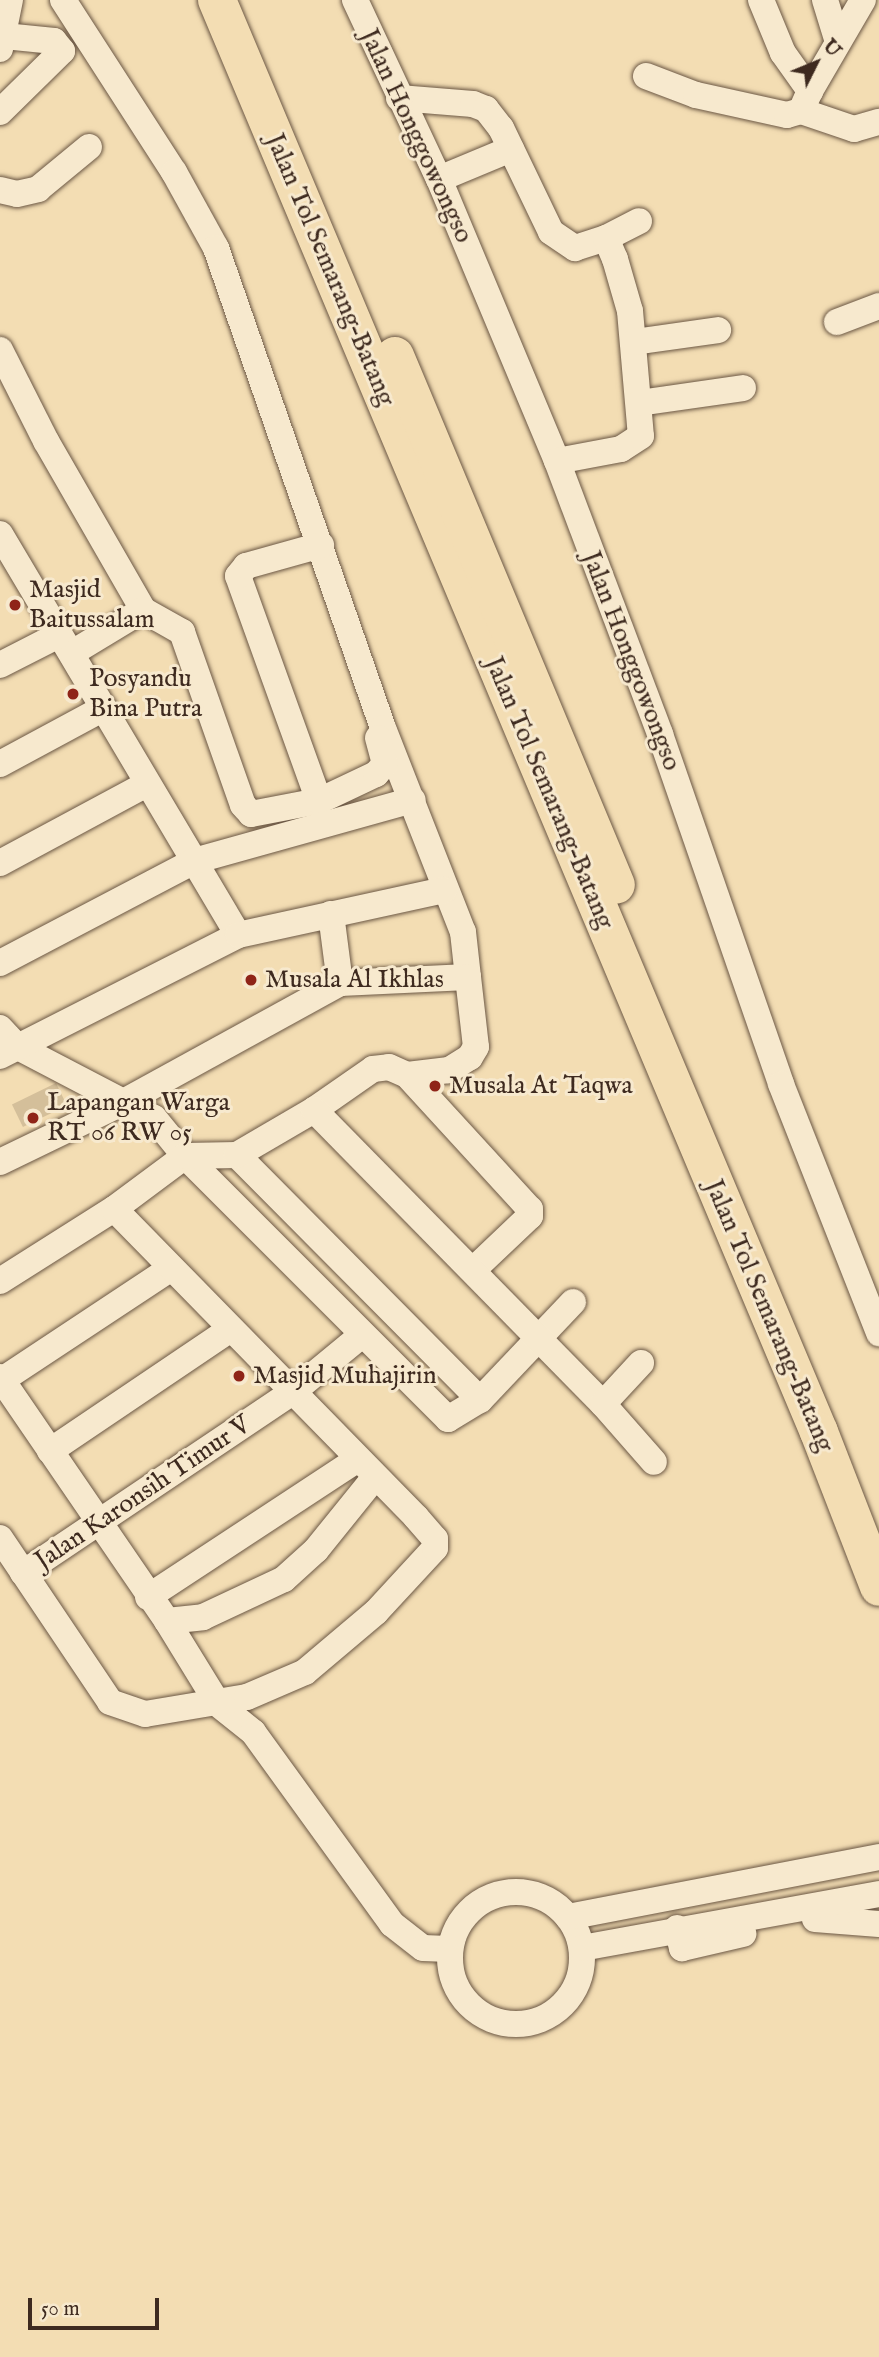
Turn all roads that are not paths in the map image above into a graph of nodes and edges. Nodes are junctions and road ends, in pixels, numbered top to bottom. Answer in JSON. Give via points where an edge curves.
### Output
{"nodes":[{"id":1,"x":10,"y":0,"type":"edge"},
{"id":2,"x":63,"y":0,"type":"edge"},
{"id":3,"x":355,"y":0,"type":"edge"},
{"id":4,"x":761,"y":0,"type":"edge"},
{"id":5,"x":825,"y":0,"type":"edge"},
{"id":6,"x":863,"y":0,"type":"edge"},
{"id":7,"x":232,"y":5,"type":"edge"},
{"id":8,"x":837,"y":39,"type":"junction"},
{"id":9,"x":2,"y":43,"type":"edge"},
{"id":10,"x":646,"y":76,"type":"dead end"},
{"id":11,"x":399,"y":98,"type":"junction"},
{"id":12,"x":806,"y":101,"type":"junction"},
{"id":13,"x":0,"y":112,"type":"edge"},
{"id":14,"x":879,"y":122,"type":"edge"},
{"id":15,"x":89,"y":147,"type":"dead end"},
{"id":16,"x":511,"y":149,"type":"junction"},
{"id":17,"x":439,"y":178,"type":"junction"},
{"id":18,"x":0,"y":190,"type":"edge"},
{"id":19,"x":639,"y":221,"type":"dead end"},
{"id":20,"x":606,"y":238,"type":"junction"},
{"id":21,"x":879,"y":306,"type":"edge"},
{"id":22,"x":837,"y":322,"type":"dead end"},
{"id":23,"x":718,"y":330,"type":"dead end"},
{"id":24,"x":634,"y":342,"type":"junction"},
{"id":25,"x":0,"y":350,"type":"edge"},
{"id":26,"x":743,"y":388,"type":"dead end"},
{"id":27,"x":639,"y":403,"type":"junction"},
{"id":28,"x":557,"y":461,"type":"junction"},
{"id":29,"x":0,"y":534,"type":"edge"},
{"id":30,"x":318,"y":546,"type":"junction"},
{"id":31,"x":7,"y":563,"type":"edge"},
{"id":32,"x":143,"y":610,"type":"junction"},
{"id":33,"x":64,"y":644,"type":"junction"},
{"id":34,"x":0,"y":665,"type":"edge"},
{"id":35,"x":104,"y":708,"type":"junction"},
{"id":36,"x":0,"y":764,"type":"edge"},
{"id":37,"x":147,"y":784,"type":"junction"},
{"id":38,"x":413,"y":800,"type":"junction"},
{"id":39,"x":318,"y":801,"type":"junction"},
{"id":40,"x":194,"y":861,"type":"junction"},
{"id":41,"x":0,"y":863,"type":"edge"},
{"id":42,"x":444,"y":890,"type":"junction"},
{"id":43,"x":331,"y":914,"type":"junction"},
{"id":44,"x":237,"y":935,"type":"junction"},
{"id":45,"x":0,"y":963,"type":"edge"},
{"id":46,"x":468,"y":977,"type":"junction"},
{"id":47,"x":340,"y":983,"type":"junction"},
{"id":48,"x":6,"y":1044,"type":"edge"},
{"id":49,"x":407,"y":1075,"type":"junction"},
{"id":50,"x":120,"y":1104,"type":"junction"},
{"id":51,"x":314,"y":1110,"type":"junction"},
{"id":52,"x":237,"y":1155,"type":"junction"},
{"id":53,"x":185,"y":1156,"type":"junction"},
{"id":54,"x":0,"y":1162,"type":"edge"},
{"id":55,"x":114,"y":1209,"type":"junction"},
{"id":56,"x":170,"y":1269,"type":"junction"},
{"id":57,"x":473,"y":1270,"type":"junction"},
{"id":58,"x":0,"y":1281,"type":"edge"},
{"id":59,"x":573,"y":1302,"type":"dead end"},
{"id":60,"x":231,"y":1329,"type":"junction"},
{"id":61,"x":879,"y":1333,"type":"edge"},
{"id":62,"x":362,"y":1335,"type":"junction"},
{"id":63,"x":539,"y":1339,"type":"junction"},
{"id":64,"x":641,"y":1363,"type":"dead end"},
{"id":65,"x":1,"y":1379,"type":"edge"},
{"id":66,"x":294,"y":1391,"type":"junction"},
{"id":67,"x":480,"y":1400,"type":"junction"},
{"id":68,"x":603,"y":1404,"type":"junction"},
{"id":69,"x":50,"y":1451,"type":"junction"},
{"id":70,"x":654,"y":1462,"type":"dead end"},
{"id":71,"x":367,"y":1468,"type":"junction"},
{"id":72,"x":879,"y":1518,"type":"edge"},
{"id":73,"x":99,"y":1522,"type":"junction"},
{"id":74,"x":0,"y":1538,"type":"edge"},
{"id":75,"x":23,"y":1573,"type":"junction"},
{"id":76,"x":879,"y":1587,"type":"edge"},
{"id":77,"x":149,"y":1597,"type":"junction"},
{"id":78,"x":167,"y":1621,"type":"junction"},
{"id":79,"x":218,"y":1704,"type":"junction"},
{"id":80,"x":879,"y":1857,"type":"edge"},
{"id":81,"x":879,"y":1894,"type":"edge"},
{"id":82,"x":568,"y":1917,"type":"junction"},
{"id":83,"x":879,"y":1924,"type":"edge"},
{"id":84,"x":677,"y":1928,"type":"junction"},
{"id":85,"x":582,"y":1948,"type":"junction"},
{"id":86,"x":449,"y":1949,"type":"junction"}],
"edges":[{"from":1,"to":9,"type":"street"},
{"from":2,"to":30,"type":"street","via":[[174,172],[216,248]]},
{"from":3,"to":11,"type":"street","name":"Jalan Honggowongso"},
{"from":4,"to":12,"type":"street"},
{"from":5,"to":8,"type":"street"},
{"from":6,"to":8,"type":"street"},
{"from":7,"to":72,"type":"highway","name":"Jalan Tol Semarang–Batang","via":[[543,704]]},
{"from":7,"to":76,"type":"highway","name":"Jalan Tol Semarang–Batang"},
{"from":8,"to":12,"type":"street"},
{"from":9,"to":13,"type":"street","via":[[54,41],[62,51]]},
{"from":10,"to":12,"type":"street","via":[[696,95],[787,116]]},
{"from":11,"to":16,"type":"street","via":[[486,109]]},
{"from":11,"to":17,"type":"street","name":"Jalan Honggowongso"},
{"from":12,"to":14,"type":"street","via":[[854,129]]},
{"from":15,"to":18,"type":"street","via":[[38,189],[17,194]]},
{"from":16,"to":17,"type":"street"},
{"from":16,"to":20,"type":"street","via":[[551,232],[575,248]]},
{"from":17,"to":28,"type":"street","name":"Jalan Honggowongso"},
{"from":19,"to":20,"type":"street"},
{"from":20,"to":24,"type":"street","via":[[630,311]]},
{"from":21,"to":22,"type":"street"},
{"from":23,"to":24,"type":"street"},
{"from":24,"to":27,"type":"street"},
{"from":25,"to":32,"type":"street","via":[[46,441]]},
{"from":26,"to":27,"type":"street"},
{"from":27,"to":28,"type":"street","via":[[641,436],[631,446]]},
{"from":28,"to":61,"type":"street","name":"Jalan Honggowongso","via":[[660,734],[781,1084]]},
{"from":29,"to":31,"type":"street"},
{"from":30,"to":38,"type":"street"},
{"from":30,"to":39,"type":"street","via":[[385,758],[383,769],[376,774]]},
{"from":30,"to":39,"type":"street","via":[[246,566],[239,576]]},
{"from":31,"to":33,"type":"street"},
{"from":32,"to":33,"type":"street"},
{"from":32,"to":39,"type":"street","via":[[182,632],[248,812]]},
{"from":33,"to":34,"type":"street"},
{"from":33,"to":35,"type":"street"},
{"from":35,"to":36,"type":"street"},
{"from":35,"to":37,"type":"street"},
{"from":37,"to":40,"type":"street"},
{"from":37,"to":41,"type":"street"},
{"from":38,"to":40,"type":"street"},
{"from":38,"to":42,"type":"street"},
{"from":40,"to":44,"type":"street"},
{"from":40,"to":45,"type":"street"},
{"from":42,"to":43,"type":"street"},
{"from":42,"to":46,"type":"street","via":[[463,932]]},
{"from":43,"to":44,"type":"street"},
{"from":43,"to":47,"type":"street"},
{"from":44,"to":48,"type":"street"},
{"from":46,"to":47,"type":"street"},
{"from":46,"to":49,"type":"street","via":[[476,1047],[470,1057],[456,1068]]},
{"from":47,"to":50,"type":"street"},
{"from":48,"to":50,"type":"street"},
{"from":49,"to":51,"type":"street","via":[[389,1067],[373,1069]]},
{"from":49,"to":57,"type":"street","via":[[528,1204],[530,1216]]},
{"from":50,"to":53,"type":"street","via":[[154,1118]]},
{"from":50,"to":54,"type":"street"},
{"from":51,"to":52,"type":"street"},
{"from":51,"to":57,"type":"street"},
{"from":52,"to":53,"type":"street"},
{"from":52,"to":67,"type":"street"},
{"from":53,"to":55,"type":"street"},
{"from":53,"to":62,"type":"street"},
{"from":55,"to":56,"type":"street"},
{"from":55,"to":58,"type":"street"},
{"from":56,"to":60,"type":"street"},
{"from":56,"to":65,"type":"street"},
{"from":57,"to":63,"type":"street"},
{"from":59,"to":63,"type":"street"},
{"from":60,"to":66,"type":"street"},
{"from":60,"to":69,"type":"street"},
{"from":62,"to":66,"type":"street","name":"Jalan Karonsih Timur V"},
{"from":62,"to":67,"type":"street","via":[[448,1419]]},
{"from":63,"to":67,"type":"street"},
{"from":63,"to":68,"type":"street"},
{"from":64,"to":68,"type":"street"},
{"from":65,"to":69,"type":"street"},
{"from":66,"to":71,"type":"street"},
{"from":66,"to":73,"type":"street","name":"Jalan Karonsih Timur V"},
{"from":68,"to":70,"type":"street"},
{"from":69,"to":73,"type":"street"},
{"from":71,"to":77,"type":"street"},
{"from":71,"to":78,"type":"street","via":[[316,1550],[285,1578],[203,1617]]},
{"from":71,"to":79,"type":"street","via":[[435,1539],[435,1548],[376,1612],[305,1672]]},
{"from":73,"to":75,"type":"street","name":"Jalan Karonsih Timur V"},
{"from":73,"to":77,"type":"street"},
{"from":74,"to":75,"type":"street"},
{"from":75,"to":79,"type":"street","via":[[110,1702],[145,1714]]},
{"from":77,"to":78,"type":"street"},
{"from":78,"to":79,"type":"street"},
{"from":79,"to":86,"type":"street","via":[[253,1732],[392,1924],[423,1948]]},
{"from":80,"to":82,"type":"street"},
{"from":81,"to":84,"type":"street"},
{"from":82,"to":85,"type":"street"},
{"from":82,"to":86,"type":"street","via":[[538,1896],[499,1893],[465,1914]]},
{"from":83,"to":84,"type":"street","via":[[814,1919],[682,1948]]},
{"from":84,"to":85,"type":"street"},
{"from":85,"to":86,"type":"street","via":[[579,1977],[566,2003],[532,2023],[513,2025],[478,2013],[464,2000],[454,1984]]}]}
